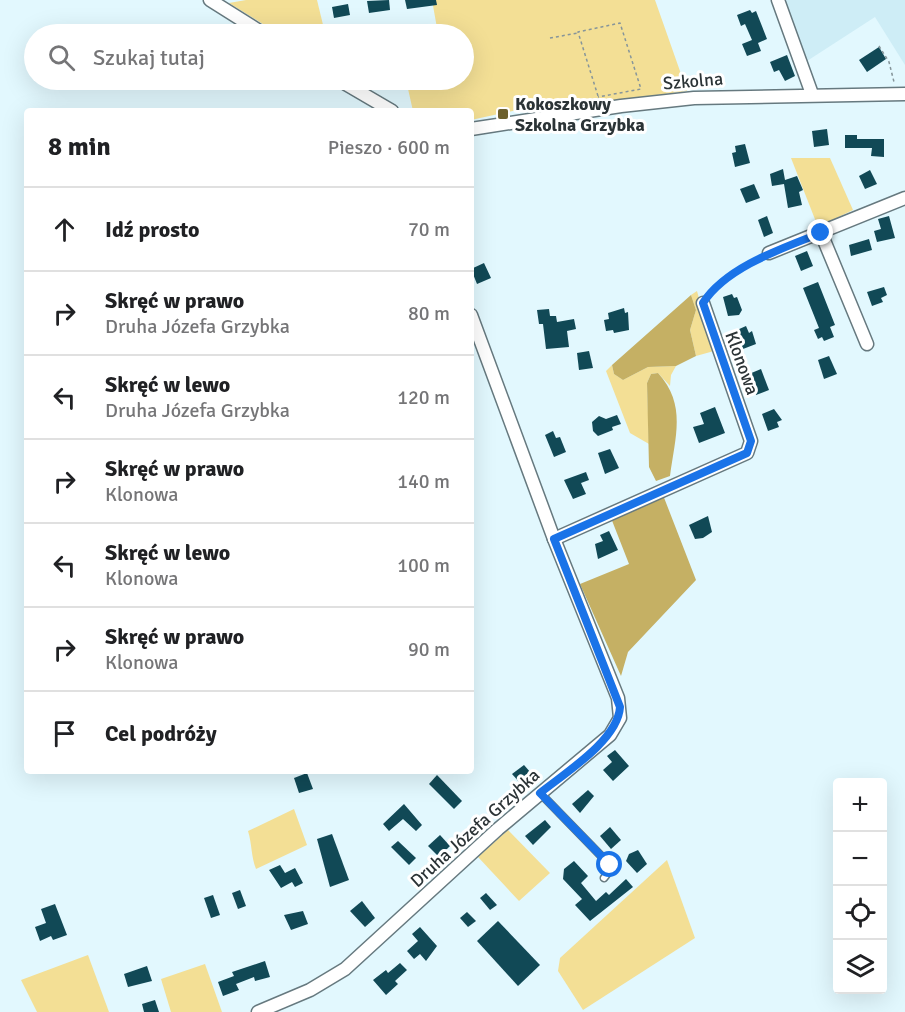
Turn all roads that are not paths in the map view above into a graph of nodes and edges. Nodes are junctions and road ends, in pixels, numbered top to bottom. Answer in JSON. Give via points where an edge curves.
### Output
{"nodes":[{"id":1,"x":210,"y":0,"type":"edge"},
{"id":2,"x":778,"y":0,"type":"edge"},
{"id":3,"x":248,"y":24,"type":"edge"},
{"id":4,"x":356,"y":90,"type":"edge"},
{"id":5,"x":900,"y":91,"type":"edge"},
{"id":6,"x":812,"y":94,"type":"junction"},
{"id":7,"x":387,"y":108,"type":"edge"},
{"id":8,"x":474,"y":129,"type":"edge"},
{"id":9,"x":905,"y":198,"type":"edge"},
{"id":10,"x":821,"y":233,"type":"junction"},
{"id":11,"x":769,"y":253,"type":"road end"},
{"id":12,"x":703,"y":303,"type":"road end"},
{"id":13,"x":474,"y":323,"type":"edge"},
{"id":14,"x":867,"y":344,"type":"dead end"},
{"id":15,"x":554,"y":539,"type":"junction"},
{"id":16,"x":540,"y":793,"type":"junction"},
{"id":17,"x":604,"y":878,"type":"dead end"},
{"id":18,"x":258,"y":1012,"type":"edge"}],
"edges":[{"from":1,"to":3,"type":"street"},
{"from":2,"to":6,"type":"street"},
{"from":4,"to":7,"type":"street"},
{"from":5,"to":6,"type":"street","name":"Szkolna"},
{"from":6,"to":8,"type":"street","name":"Szkolna","via":[[694,98]]},
{"from":9,"to":10,"type":"street"},
{"from":10,"to":11,"type":"street"},
{"from":10,"to":14,"type":"street"},
{"from":12,"to":15,"type":"street","name":"Klonowa","via":[[751,441],[747,453]]},
{"from":13,"to":15,"type":"street","name":"Druha Józefa Grzybka"},
{"from":15,"to":16,"type":"street","name":"Druha Józefa Grzybka","via":[[620,707],[620,717],[610,735]]},
{"from":16,"to":17,"type":"lane","via":[[610,865]]},
{"from":16,"to":18,"type":"street","name":"Druha Józefa Grzybka","via":[[345,969],[310,990]]}]}
